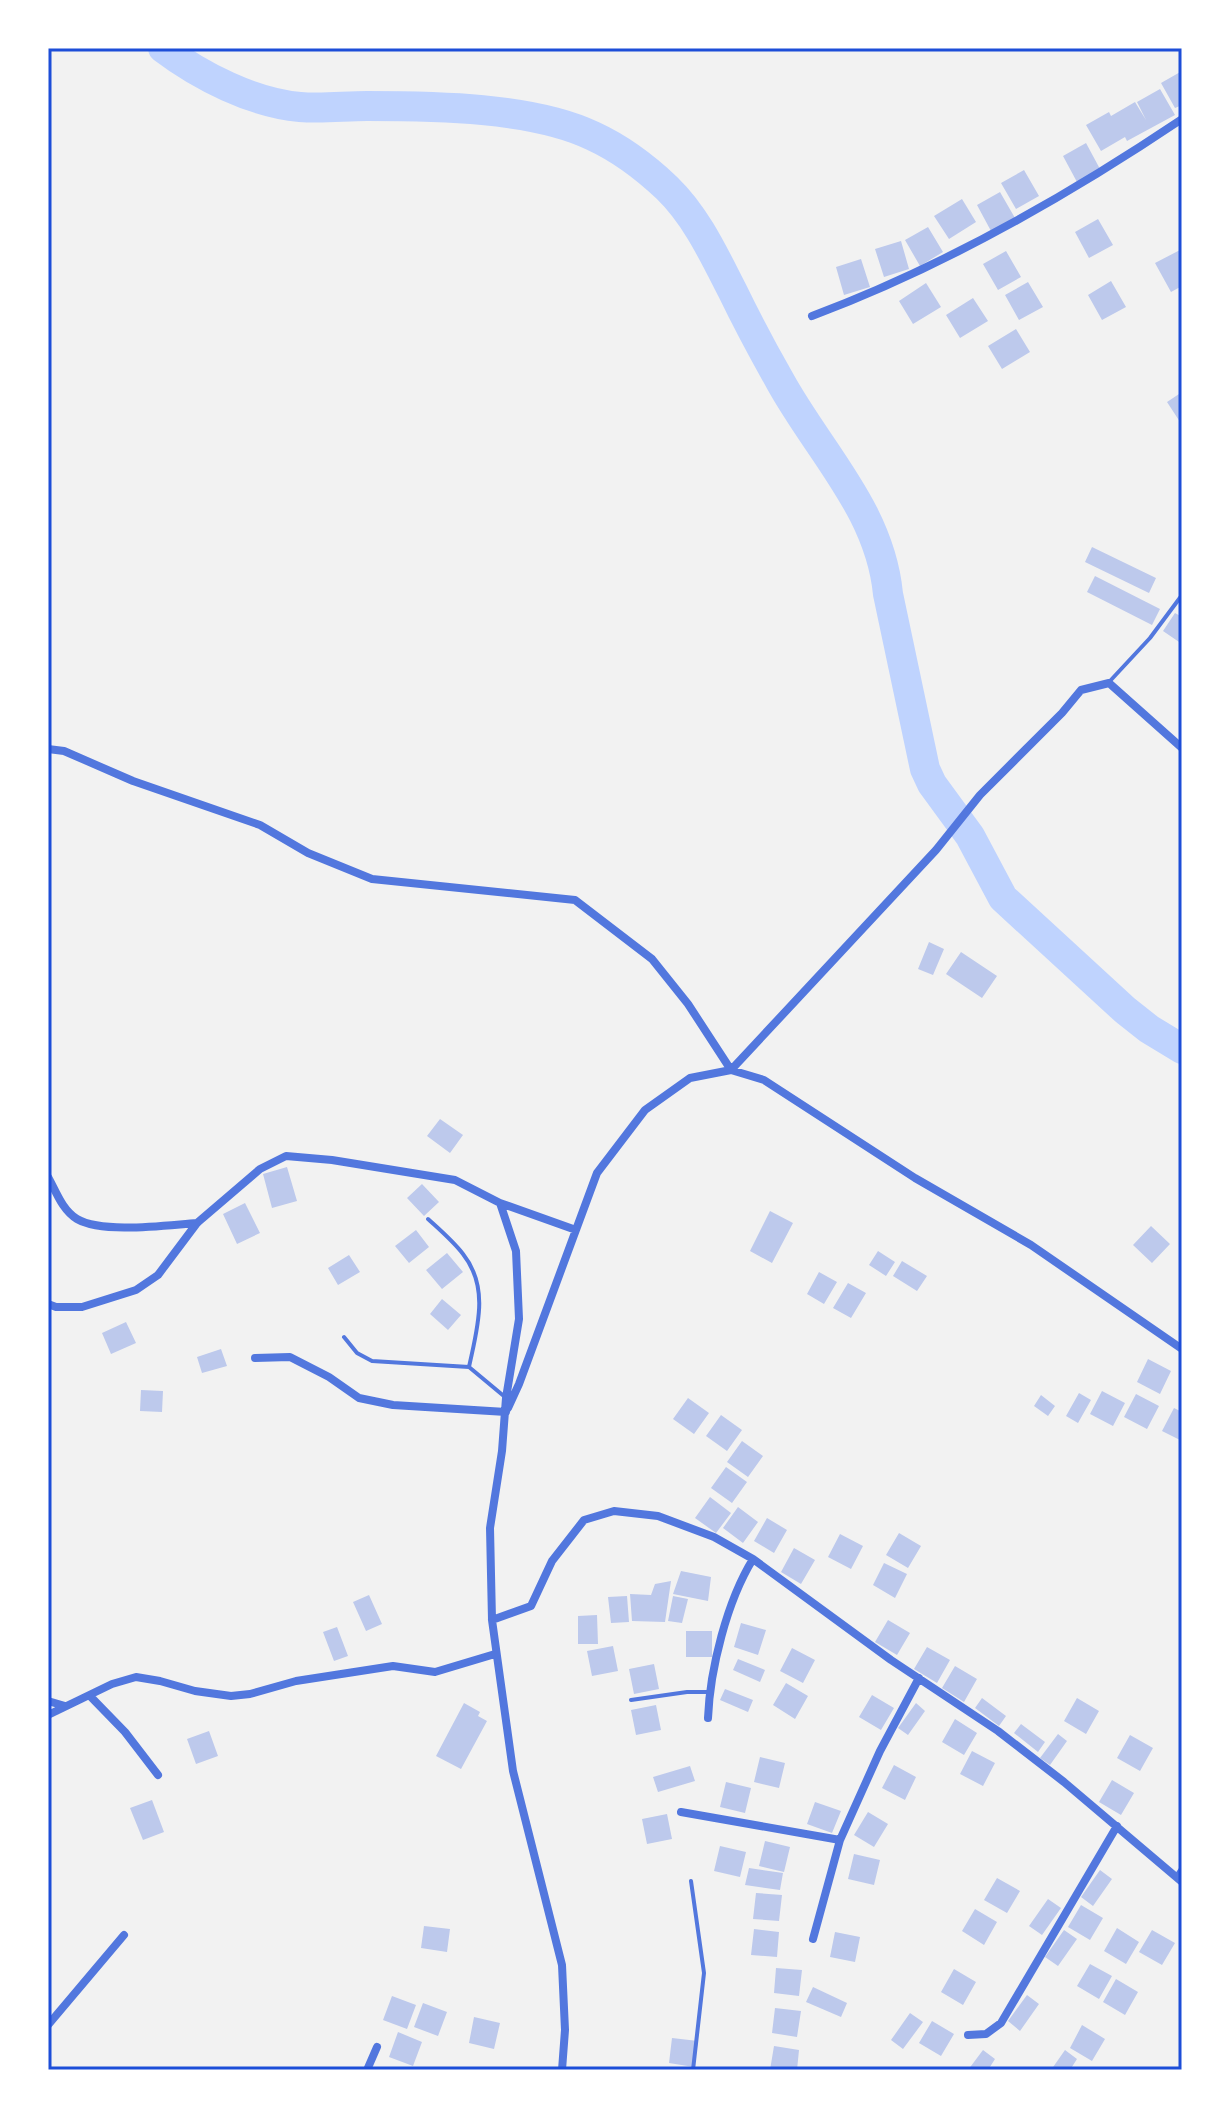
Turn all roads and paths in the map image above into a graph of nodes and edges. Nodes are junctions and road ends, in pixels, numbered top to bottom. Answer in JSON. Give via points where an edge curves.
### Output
{"nodes":[{"id":1,"x":1182,"y":119,"type":"edge"},
{"id":2,"x":812,"y":316,"type":"dead end"},
{"id":3,"x":1182,"y":595,"type":"edge"},
{"id":4,"x":1109,"y":683,"type":"junction"},
{"id":5,"x":1182,"y":748,"type":"edge"},
{"id":6,"x":48,"y":749,"type":"edge"},
{"id":7,"x":731,"y":1070,"type":"junction"},
{"id":8,"x":48,"y":1177,"type":"edge"},
{"id":9,"x":500,"y":1203,"type":"junction"},
{"id":10,"x":428,"y":1219,"type":"dead end"},
{"id":11,"x":197,"y":1223,"type":"junction"},
{"id":12,"x":576,"y":1230,"type":"junction"},
{"id":13,"x":48,"y":1304,"type":"edge"},
{"id":14,"x":344,"y":1337,"type":"dead end"},
{"id":15,"x":1182,"y":1349,"type":"edge"},
{"id":16,"x":255,"y":1358,"type":"dead end"},
{"id":17,"x":469,"y":1367,"type":"junction"},
{"id":18,"x":506,"y":1398,"type":"junction"},
{"id":19,"x":506,"y":1412,"type":"junction"},
{"id":20,"x":753,"y":1559,"type":"junction"},
{"id":21,"x":492,"y":1620,"type":"junction"},
{"id":22,"x":495,"y":1654,"type":"junction"},
{"id":23,"x":919,"y":1678,"type":"junction"},
{"id":24,"x":709,"y":1692,"type":"junction"},
{"id":25,"x":90,"y":1696,"type":"junction"},
{"id":26,"x":631,"y":1700,"type":"dead end"},
{"id":27,"x":48,"y":1701,"type":"edge"},
{"id":28,"x":66,"y":1706,"type":"junction"},
{"id":29,"x":48,"y":1715,"type":"edge"},
{"id":30,"x":708,"y":1718,"type":"dead end"},
{"id":31,"x":158,"y":1775,"type":"dead end"},
{"id":32,"x":681,"y":1812,"type":"dead end"},
{"id":33,"x":1117,"y":1826,"type":"junction"},
{"id":34,"x":840,"y":1840,"type":"junction"},
{"id":35,"x":1182,"y":1867,"type":"edge"},
{"id":36,"x":1179,"y":1879,"type":"edge"},
{"id":37,"x":691,"y":1881,"type":"dead end"},
{"id":38,"x":124,"y":1935,"type":"dead end"},
{"id":39,"x":813,"y":1939,"type":"dead end"},
{"id":40,"x":48,"y":2025,"type":"edge"},
{"id":41,"x":968,"y":2035,"type":"dead end"},
{"id":42,"x":377,"y":2047,"type":"dead end"},
{"id":43,"x":367,"y":2070,"type":"edge"},
{"id":44,"x":562,"y":2070,"type":"edge"},
{"id":45,"x":693,"y":2070,"type":"edge"}],
"edges":[{"from":1,"to":2,"type":"street","via":[[989,236],[877,292]]},
{"from":3,"to":4,"type":"lane"},
{"from":4,"to":5,"type":"street"},
{"from":4,"to":7,"type":"street","via":[[1081,690]]},
{"from":6,"to":7,"type":"street","via":[[260,825],[308,853],[372,879],[575,900],[652,959]]},
{"from":7,"to":12,"type":"street","via":[[690,1078],[645,1110],[597,1173]]},
{"from":7,"to":15,"type":"street","via":[[764,1080],[1031,1245]]},
{"from":8,"to":11,"type":"street","via":[[77,1219],[113,1228]]},
{"from":9,"to":11,"type":"street","via":[[455,1180],[286,1156],[260,1169]]},
{"from":9,"to":12,"type":"street"},
{"from":9,"to":18,"type":"street","via":[[516,1251],[519,1319]]},
{"from":10,"to":17,"type":"lane","via":[[464,1255],[480,1285]]},
{"from":11,"to":13,"type":"street","via":[[158,1275],[136,1290],[82,1307]]},
{"from":12,"to":19,"type":"street"},
{"from":14,"to":17,"type":"lane","via":[[372,1361]]},
{"from":16,"to":19,"type":"street","via":[[290,1357],[359,1398]]},
{"from":17,"to":18,"type":"lane"},
{"from":18,"to":19,"type":"street"},
{"from":19,"to":21,"type":"street","via":[[490,1528]]},
{"from":20,"to":21,"type":"street","via":[[658,1516],[614,1511],[584,1520],[552,1561],[531,1606]]},
{"from":20,"to":23,"type":"street"},
{"from":20,"to":24,"type":"street","via":[[738,1583]]},
{"from":21,"to":22,"type":"street"},
{"from":22,"to":25,"type":"street","via":[[435,1672],[393,1666],[231,1696],[136,1677]]},
{"from":22,"to":44,"type":"street","via":[[513,1771],[562,1965]]},
{"from":23,"to":33,"type":"street","via":[[998,1731]]},
{"from":23,"to":34,"type":"street"},
{"from":24,"to":26,"type":"lane"},
{"from":24,"to":30,"type":"street"},
{"from":25,"to":28,"type":"street"},
{"from":25,"to":31,"type":"street"},
{"from":27,"to":28,"type":"street"},
{"from":28,"to":29,"type":"street"},
{"from":32,"to":34,"type":"street"},
{"from":33,"to":36,"type":"street"},
{"from":33,"to":41,"type":"street","via":[[1001,2023],[986,2034]]},
{"from":34,"to":39,"type":"street"},
{"from":35,"to":36,"type":"lane"},
{"from":37,"to":45,"type":"lane","via":[[704,1973]]},
{"from":38,"to":40,"type":"street"},
{"from":42,"to":43,"type":"street"}]}
